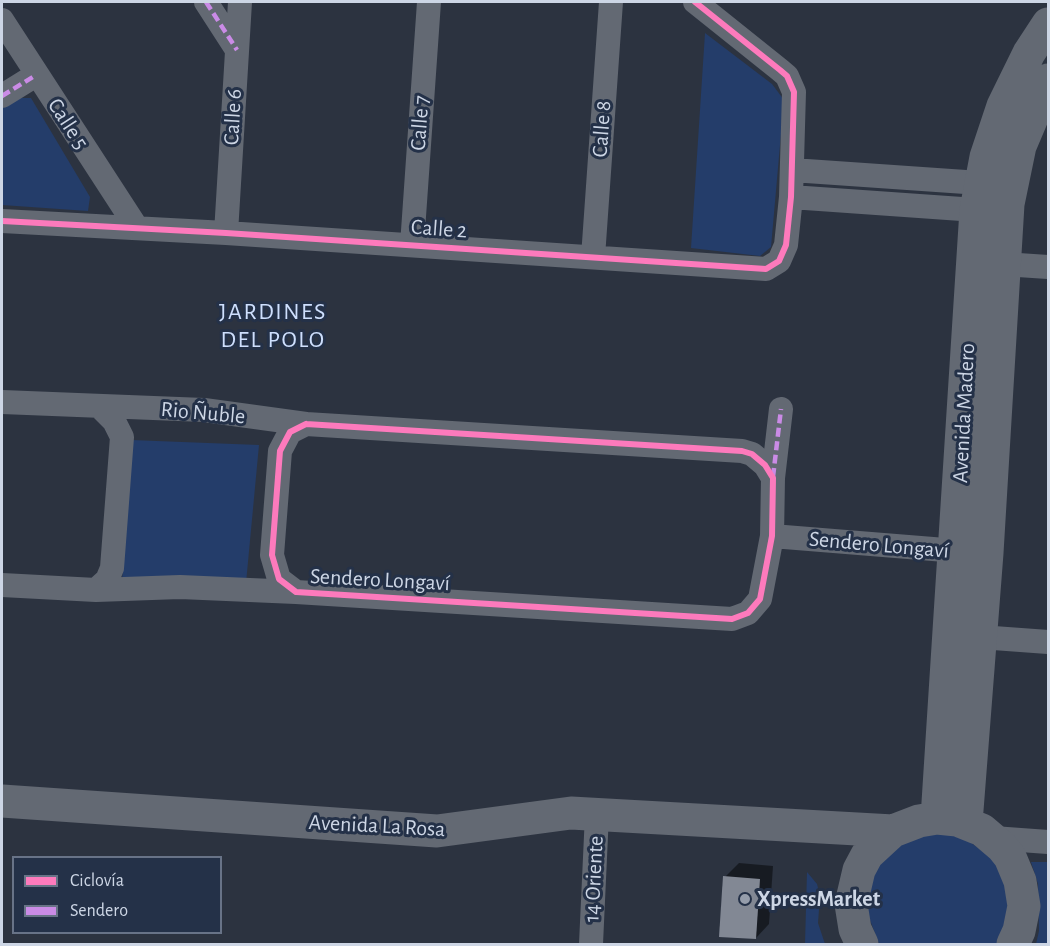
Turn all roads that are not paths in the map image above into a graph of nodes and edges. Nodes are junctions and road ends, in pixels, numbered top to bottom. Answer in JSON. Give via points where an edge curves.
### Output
{"nodes":[{"id":1,"x":206,"y":2,"type":"edge"},
{"id":2,"x":240,"y":2,"type":"edge"},
{"id":3,"x":429,"y":2,"type":"edge"},
{"id":4,"x":611,"y":2,"type":"edge"},
{"id":5,"x":695,"y":2,"type":"edge"},
{"id":6,"x":2,"y":20,"type":"edge"},
{"id":7,"x":1048,"y":24,"type":"edge"},
{"id":8,"x":237,"y":50,"type":"junction"},
{"id":9,"x":36,"y":75,"type":"junction"},
{"id":10,"x":1048,"y":80,"type":"edge"},
{"id":11,"x":2,"y":96,"type":"edge"},
{"id":12,"x":792,"y":170,"type":"junction"},
{"id":13,"x":791,"y":197,"type":"junction"},
{"id":14,"x":978,"y":197,"type":"junction"},
{"id":15,"x":1008,"y":204,"type":"junction"},
{"id":16,"x":2,"y":221,"type":"edge"},
{"id":17,"x":136,"y":228,"type":"junction"},
{"id":18,"x":226,"y":233,"type":"junction"},
{"id":19,"x":412,"y":245,"type":"junction"},
{"id":20,"x":593,"y":257,"type":"junction"},
{"id":21,"x":973,"y":263,"type":"junction"},
{"id":22,"x":1006,"y":264,"type":"junction"},
{"id":23,"x":1048,"y":267,"type":"edge"},
{"id":24,"x":2,"y":402,"type":"edge"},
{"id":25,"x":100,"y":407,"type":"junction"},
{"id":26,"x":781,"y":409,"type":"dead end"},
{"id":27,"x":306,"y":423,"type":"junction"},
{"id":28,"x":773,"y":478,"type":"junction"},
{"id":29,"x":772,"y":536,"type":"junction"},
{"id":30,"x":971,"y":552,"type":"junction"},
{"id":31,"x":2,"y":585,"type":"edge"},
{"id":32,"x":96,"y":590,"type":"junction"},
{"id":33,"x":296,"y":592,"type":"junction"},
{"id":34,"x":964,"y":636,"type":"junction"},
{"id":35,"x":1048,"y":642,"type":"edge"},
{"id":36,"x":2,"y":801,"type":"edge"},
{"id":37,"x":597,"y":814,"type":"junction"},
{"id":38,"x":787,"y":825,"type":"junction"},
{"id":39,"x":965,"y":826,"type":"junction"},
{"id":40,"x":893,"y":831,"type":"junction"},
{"id":41,"x":1048,"y":842,"type":"edge"},
{"id":42,"x":859,"y":870,"type":"junction"},
{"id":43,"x":591,"y":945,"type":"edge"},
{"id":44,"x":862,"y":945,"type":"edge"},
{"id":45,"x":1013,"y":945,"type":"edge"}],
"edges":[{"from":1,"to":8,"type":"street"},
{"from":2,"to":8,"type":"street","name":"Calle 6"},
{"from":3,"to":19,"type":"street","name":"Calle 7"},
{"from":4,"to":20,"type":"street","name":"Calle 8"},
{"from":5,"to":12,"type":"street","name":"Calle 2","via":[[780,70],[792,85],[796,99]]},
{"from":6,"to":9,"type":"street","name":"Calle 5"},
{"from":7,"to":14,"type":"street","name":"Avenida Madero","via":[[1003,106]]},
{"from":8,"to":18,"type":"street","name":"Calle 6"},
{"from":9,"to":11,"type":"street"},
{"from":9,"to":17,"type":"street","name":"Calle 5"},
{"from":10,"to":15,"type":"street","name":"Avenida Madero","via":[[1020,146]]},
{"from":12,"to":13,"type":"street","name":"Calle 2"},
{"from":12,"to":14,"type":"street"},
{"from":13,"to":14,"type":"street"},
{"from":13,"to":20,"type":"street","name":"Calle 2","via":[[784,254],[766,269]]},
{"from":14,"to":15,"type":"street"},
{"from":14,"to":21,"type":"street","name":"Avenida Madero"},
{"from":15,"to":22,"type":"street","name":"Avenida Madero"},
{"from":16,"to":17,"type":"street","name":"Calle 2"},
{"from":17,"to":18,"type":"street","name":"Calle 2"},
{"from":18,"to":19,"type":"street","name":"Calle 2"},
{"from":19,"to":20,"type":"street","name":"Calle 2"},
{"from":21,"to":22,"type":"street"},
{"from":21,"to":30,"type":"street","name":"Avenida Madero"},
{"from":22,"to":23,"type":"street"},
{"from":22,"to":30,"type":"street","name":"Avenida Madero"},
{"from":24,"to":25,"type":"street","name":"Rio Ñuble"},
{"from":25,"to":27,"type":"street","name":"Rio Ñuble","via":[[204,410]]},
{"from":25,"to":32,"type":"street","via":[[114,421],[122,437],[112,568],[107,580]]},
{"from":26,"to":28,"type":"street","name":"Sendero Longaví"},
{"from":27,"to":28,"type":"street","via":[[742,451],[760,460]]},
{"from":27,"to":33,"type":"street","name":"Sendero Longaví","via":[[290,432],[280,451],[272,555],[279,579]]},
{"from":28,"to":29,"type":"street","name":"Sendero Longaví"},
{"from":29,"to":30,"type":"street","name":"Sendero Longaví"},
{"from":29,"to":33,"type":"street","name":"Sendero Longaví","via":[[760,599],[748,613],[732,619]]},
{"from":30,"to":34,"type":"street","name":"Avenida Madero"},
{"from":31,"to":32,"type":"street"},
{"from":32,"to":33,"type":"street","via":[[180,587]]},
{"from":34,"to":35,"type":"street"},
{"from":34,"to":39,"type":"street","name":"Avenida Madero"},
{"from":36,"to":37,"type":"street","name":"Avenida La Rosa","via":[[437,831],[546,815]]},
{"from":37,"to":38,"type":"street","name":"Avenida La Rosa"},
{"from":37,"to":43,"type":"street","name":"14 Oriente"},
{"from":38,"to":40,"type":"street","name":"Avenida La Rosa"},
{"from":38,"to":42,"type":"street","name":"Avenida La Rosa","via":[[837,848]]},
{"from":39,"to":40,"type":"street","via":[[919,821]]},
{"from":39,"to":41,"type":"street"},
{"from":39,"to":45,"type":"street","via":[[1016,868],[1023,893],[1022,919]]},
{"from":40,"to":42,"type":"street","via":[[867,855]]},
{"from":42,"to":44,"type":"street","via":[[852,904],[855,929]]}]}
